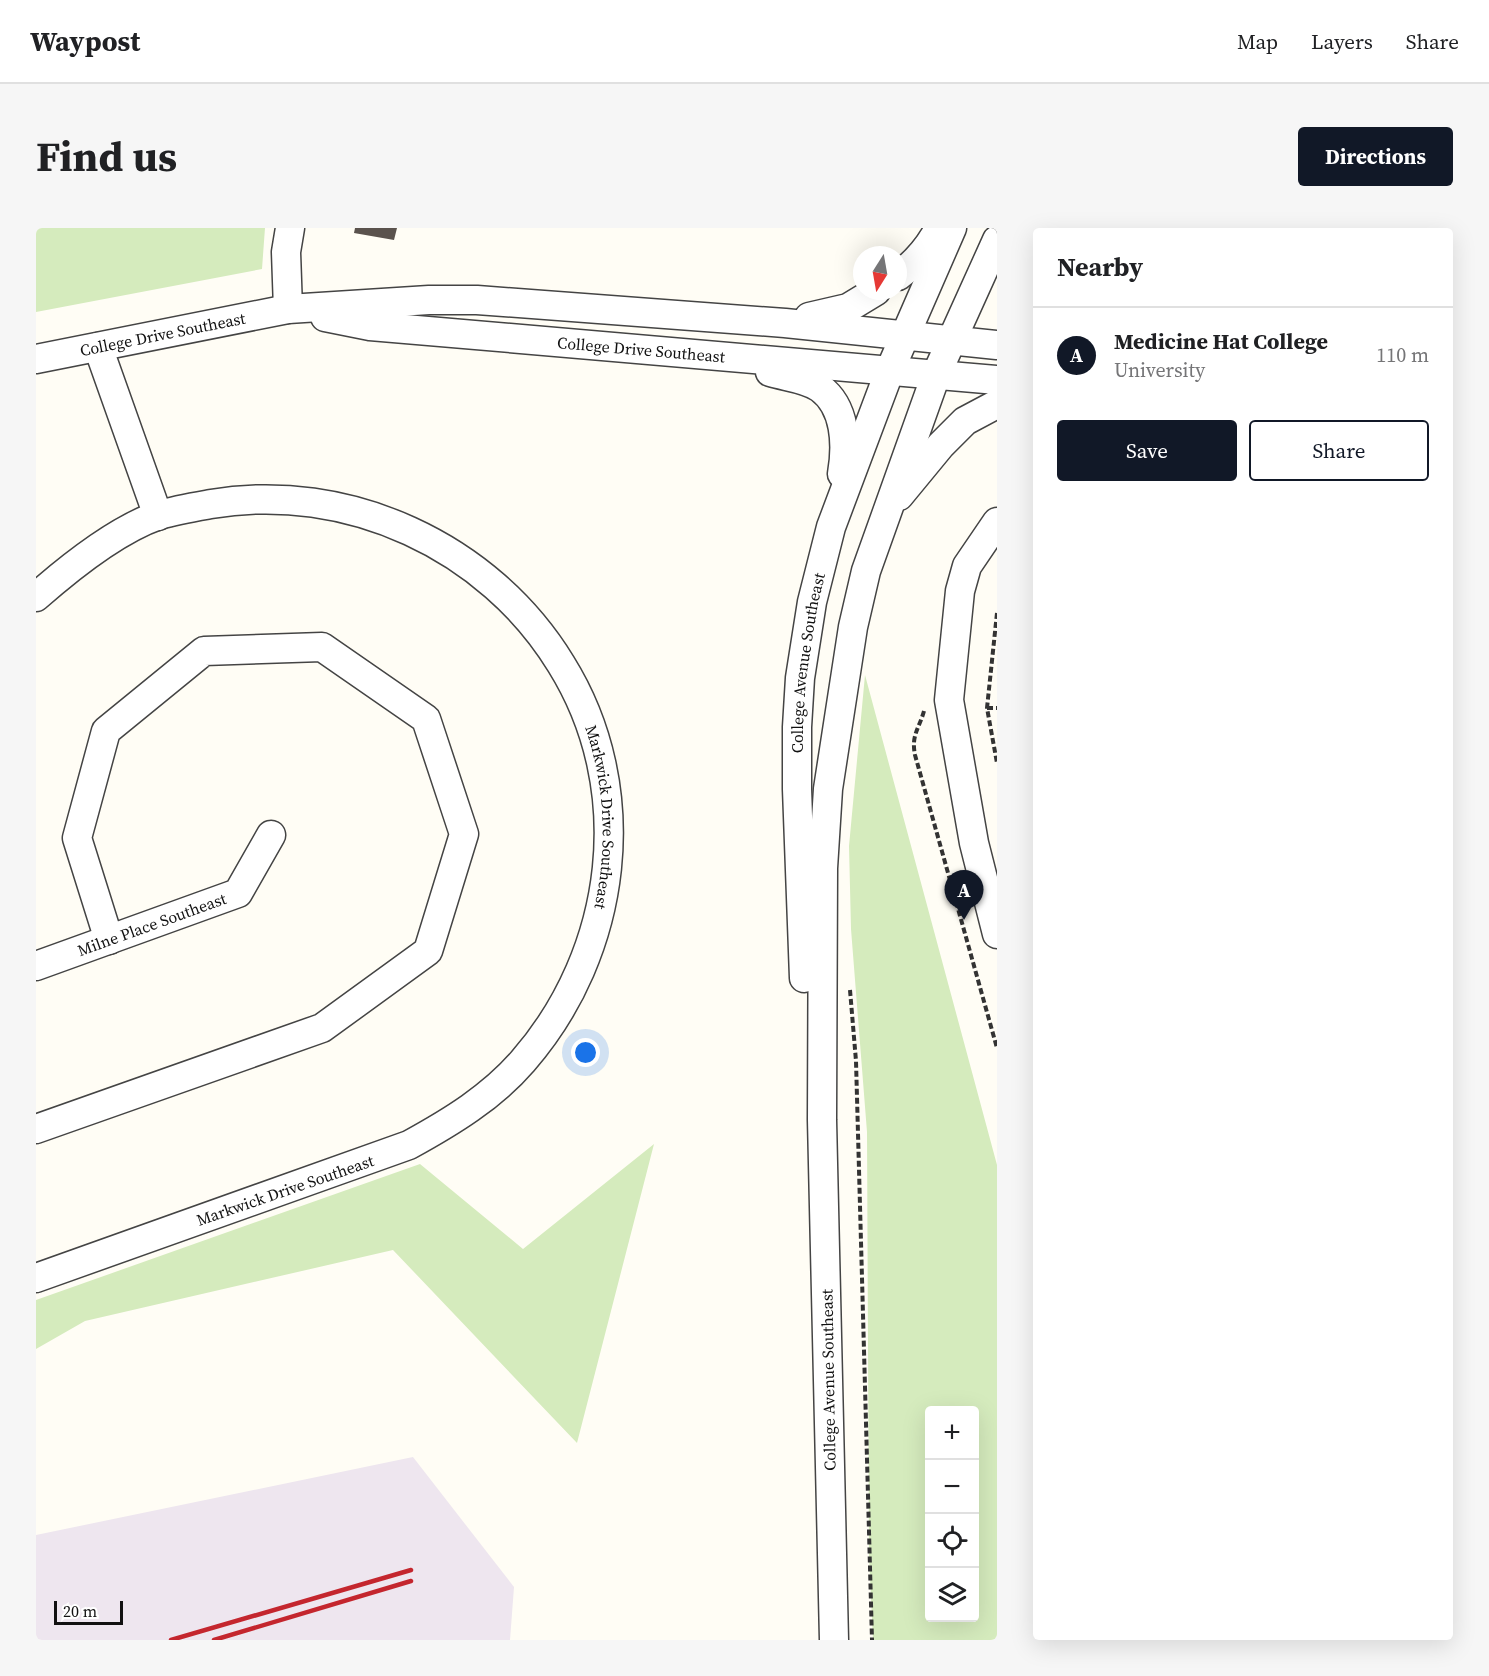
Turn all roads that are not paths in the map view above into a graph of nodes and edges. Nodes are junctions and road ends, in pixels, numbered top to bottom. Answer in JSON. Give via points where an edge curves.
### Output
{"nodes":[{"id":1,"x":290,"y":228,"type":"edge"},
{"id":2,"x":940,"y":228,"type":"edge"},
{"id":3,"x":952,"y":228,"type":"edge"},
{"id":4,"x":997,"y":240,"type":"edge"},
{"id":5,"x":907,"y":270,"type":"edge"},
{"id":6,"x":861,"y":300,"type":"edge"},
{"id":7,"x":288,"y":309,"type":"junction"},
{"id":8,"x":785,"y":323,"type":"junction"},
{"id":9,"x":904,"y":334,"type":"junction"},
{"id":10,"x":952,"y":341,"type":"junction"},
{"id":11,"x":997,"y":345,"type":"edge"},
{"id":12,"x":99,"y":347,"type":"junction"},
{"id":13,"x":627,"y":347,"type":"junction"},
{"id":14,"x":36,"y":359,"type":"edge"},
{"id":15,"x":890,"y":370,"type":"junction"},
{"id":16,"x":936,"y":375,"type":"junction"},
{"id":17,"x":997,"y":380,"type":"edge"},
{"id":18,"x":997,"y":404,"type":"edge"},
{"id":19,"x":888,"y":508,"type":"junction"},
{"id":20,"x":158,"y":516,"type":"junction"},
{"id":21,"x":997,"y":522,"type":"edge"},
{"id":22,"x":831,"y":527,"type":"junction"},
{"id":23,"x":36,"y":597,"type":"edge"},
{"id":24,"x":271,"y":835,"type":"dead end"},
{"id":25,"x":997,"y":934,"type":"edge"},
{"id":26,"x":109,"y":940,"type":"junction"},
{"id":27,"x":36,"y":966,"type":"edge"},
{"id":28,"x":822,"y":1120,"type":"junction"},
{"id":29,"x":36,"y":1129,"type":"edge"},
{"id":30,"x":36,"y":1278,"type":"edge"},
{"id":31,"x":834,"y":1640,"type":"edge"}],
"edges":[{"from":1,"to":7,"type":"street","via":[[286,252]]},
{"from":2,"to":5,"type":"street"},
{"from":3,"to":9,"type":"street","name":"College Avenue Southeast"},
{"from":4,"to":10,"type":"street","name":"College Avenue Southeast"},
{"from":6,"to":8,"type":"street","via":[[848,308]]},
{"from":7,"to":8,"type":"street","name":"College Drive Southeast","via":[[477,300]]},
{"from":7,"to":12,"type":"street","name":"College Drive Southeast"},
{"from":7,"to":13,"type":"street","name":"College Drive Southeast","via":[[370,326]]},
{"from":8,"to":9,"type":"street","name":"College Drive Southeast"},
{"from":9,"to":10,"type":"street","name":"College Drive Southeast"},
{"from":9,"to":15,"type":"street","name":"College Avenue Southeast"},
{"from":10,"to":11,"type":"street","name":"College Drive Southeast"},
{"from":10,"to":16,"type":"street","name":"College Avenue Southeast"},
{"from":12,"to":14,"type":"street","name":"College Drive Southeast"},
{"from":12,"to":20,"type":"street"},
{"from":13,"to":15,"type":"street","name":"College Drive Southeast"},
{"from":13,"to":22,"type":"street","via":[[764,371],[803,381],[830,397],[843,426],[845,443]]},
{"from":15,"to":16,"type":"street","name":"College Drive Southeast"},
{"from":15,"to":22,"type":"street","name":"College Avenue Southeast"},
{"from":16,"to":17,"type":"street","name":"College Drive Southeast"},
{"from":16,"to":19,"type":"street","name":"College Avenue Southeast"},
{"from":18,"to":19,"type":"street","via":[[965,421]]},
{"from":19,"to":28,"type":"street","name":"College Avenue Southeast","via":[[866,572],[853,627],[828,789],[823,868]]},
{"from":20,"to":23,"type":"street","name":"Markwick Drive Southeast","via":[[75,563]]},
{"from":20,"to":30,"type":"street","name":"Markwick Drive Southeast","via":[[238,500],[271,498],[336,506],[401,526],[467,563],[508,598],[547,643],[586,714],[604,785],[609,833],[605,888],[594,936],[559,1013],[522,1062],[446,1125],[409,1145]]},
{"from":21,"to":25,"type":"street","via":[[967,567],[960,591],[949,700],[974,843]]},
{"from":22,"to":28,"type":"street","name":"College Avenue Southeast","via":[[812,602],[797,728],[807,1039]]},
{"from":24,"to":26,"type":"street","name":"Milne Place Southeast","via":[[238,893]]},
{"from":26,"to":27,"type":"street","name":"Milne Place Southeast"},
{"from":26,"to":29,"type":"street","via":[[77,838],[106,731],[204,651],[322,647],[426,719],[464,834],[428,951],[322,1028]]},
{"from":28,"to":31,"type":"street","name":"College Avenue Southeast"}]}
